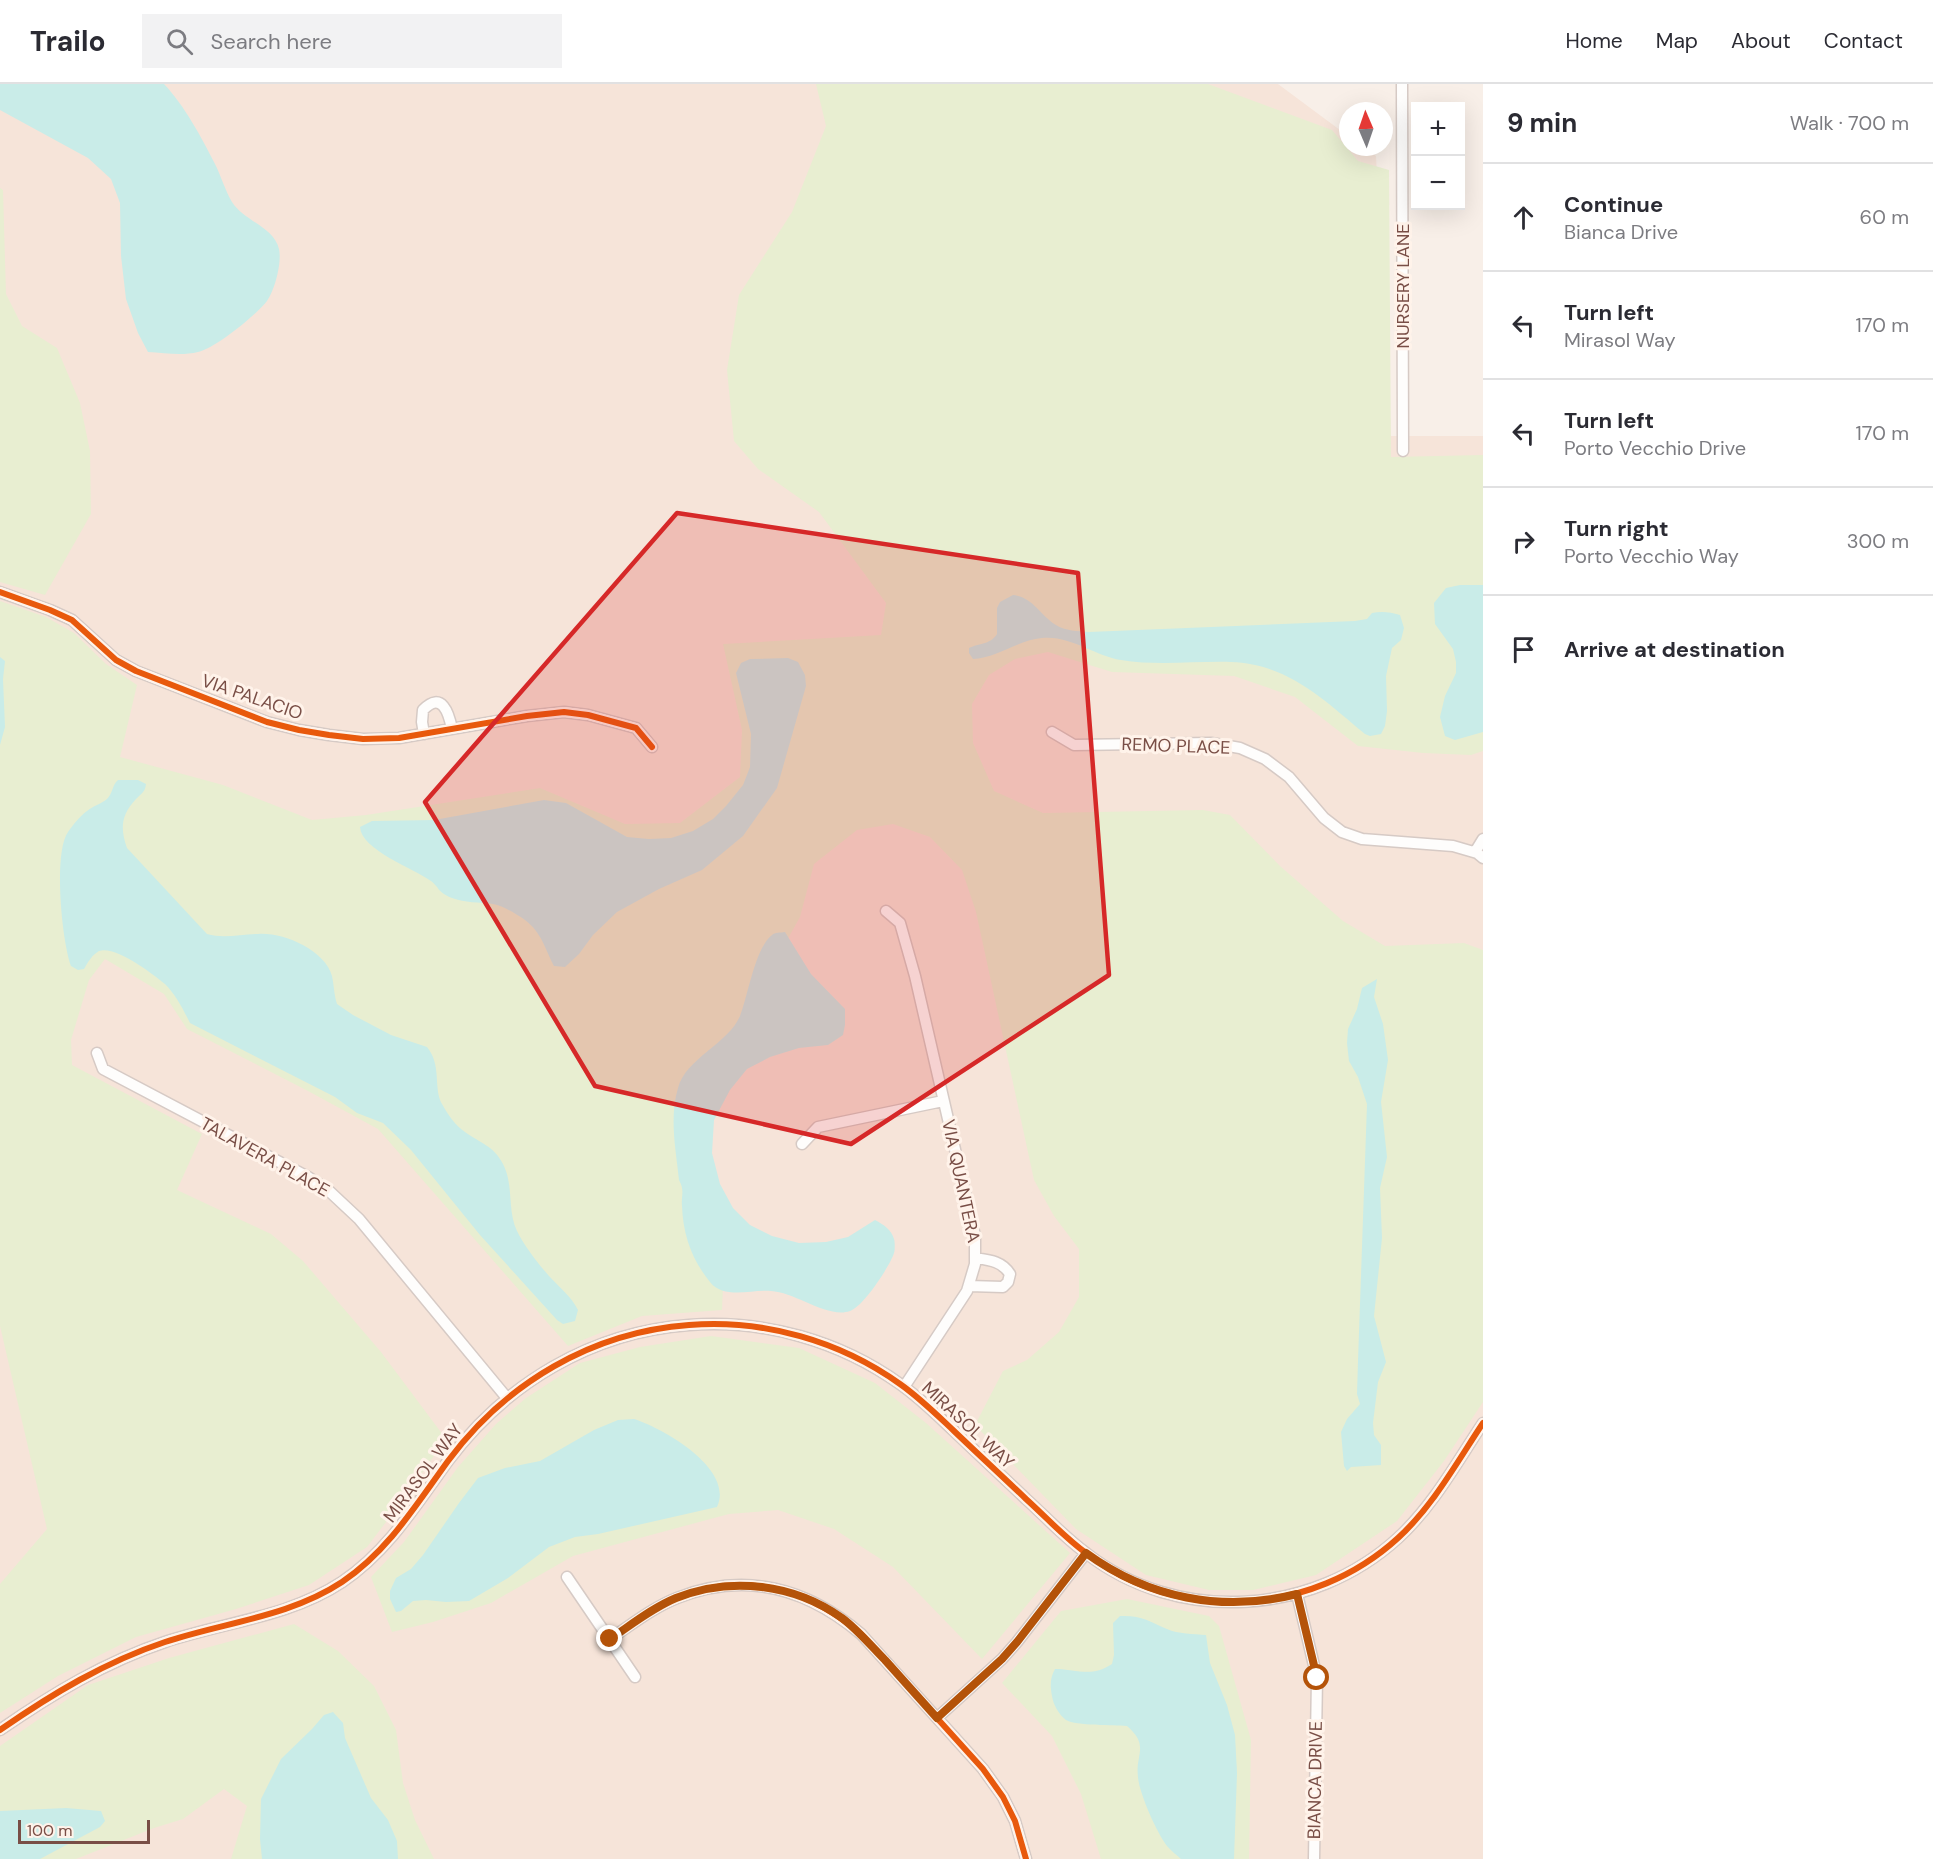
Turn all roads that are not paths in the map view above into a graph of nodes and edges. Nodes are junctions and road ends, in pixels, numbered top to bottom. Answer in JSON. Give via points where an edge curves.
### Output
{"nodes":[{"id":1,"x":1402,"y":84,"type":"edge"},
{"id":2,"x":1403,"y":451,"type":"dead end"},
{"id":3,"x":0,"y":592,"type":"edge"},
{"id":4,"x":452,"y":729,"type":"junction"},
{"id":5,"x":1052,"y":732,"type":"dead end"},
{"id":6,"x":424,"y":734,"type":"junction"},
{"id":7,"x":652,"y":747,"type":"dead end"},
{"id":8,"x":1483,"y":839,"type":"edge"},
{"id":9,"x":1479,"y":855,"type":"edge"},
{"id":10,"x":886,"y":911,"type":"dead end"},
{"id":11,"x":97,"y":1053,"type":"dead end"},
{"id":12,"x":944,"y":1101,"type":"junction"},
{"id":13,"x":802,"y":1144,"type":"dead end"},
{"id":14,"x":975,"y":1258,"type":"junction"},
{"id":15,"x":969,"y":1286,"type":"junction"},
{"id":16,"x":904,"y":1387,"type":"junction"},
{"id":17,"x":507,"y":1398,"type":"junction"},
{"id":18,"x":1483,"y":1423,"type":"edge"},
{"id":19,"x":1086,"y":1553,"type":"junction"},
{"id":20,"x":567,"y":1577,"type":"dead end"},
{"id":21,"x":1297,"y":1594,"type":"junction"},
{"id":22,"x":610,"y":1639,"type":"junction"},
{"id":23,"x":635,"y":1677,"type":"dead end"},
{"id":24,"x":937,"y":1718,"type":"junction"},
{"id":25,"x":0,"y":1730,"type":"edge"},
{"id":26,"x":1026,"y":1859,"type":"edge"},
{"id":27,"x":1314,"y":1859,"type":"edge"}],
"edges":[{"from":1,"to":2,"type":"street","name":"NURSERY LANE"},
{"from":3,"to":6,"type":"street","name":"VIA PALACIO","via":[[72,620],[116,660],[136,671],[267,722],[363,739]]},
{"from":4,"to":6,"type":"street","name":"VIA PALACIO"},
{"from":4,"to":6,"type":"street","via":[[446,708],[432,704],[423,710]]},
{"from":4,"to":7,"type":"street","name":"VIA PALACIO","via":[[564,712],[636,728]]},
{"from":5,"to":9,"type":"street","name":"REMO PLACE","via":[[1074,745],[1211,743],[1240,748],[1265,759],[1289,777],[1324,818],[1342,832],[1362,839],[1453,846]]},
{"from":8,"to":9,"type":"street"},
{"from":10,"to":12,"type":"street","name":"VIA QUANTERA","via":[[900,923]]},
{"from":11,"to":17,"type":"street","name":"TALAVERA PLACE","via":[[103,1069],[328,1190],[358,1219]]},
{"from":12,"to":13,"type":"street","name":"VIA QUANTERA","via":[[818,1127]]},
{"from":12,"to":14,"type":"street","name":"VIA QUANTERA","via":[[975,1236]]},
{"from":14,"to":15,"type":"street","name":"VIA QUANTERA"},
{"from":14,"to":15,"type":"street","via":[[992,1260],[1010,1274],[1003,1287]]},
{"from":15,"to":16,"type":"street","name":"VIA QUANTERA"},
{"from":16,"to":17,"type":"street","name":"MIRASOL WAY","via":[[846,1352],[798,1335],[749,1326],[692,1324],[642,1331],[599,1344],[554,1366]]},
{"from":16,"to":19,"type":"street","name":"MIRASOL WAY"},
{"from":17,"to":25,"type":"street","name":"MIRASOL WAY","via":[[467,1437],[383,1548],[339,1584],[288,1609],[176,1638],[114,1662],[56,1693]]},
{"from":18,"to":21,"type":"street","name":"MIRASOL WAY","via":[[1428,1505],[1400,1536],[1345,1576]]},
{"from":19,"to":21,"type":"street","name":"MIRASOL WAY","via":[[1133,1582],[1194,1600],[1246,1603]]},
{"from":19,"to":24,"type":"street","via":[[1009,1651]]},
{"from":20,"to":22,"type":"street"},
{"from":21,"to":27,"type":"street","name":"BIANCA DRIVE","via":[[1317,1678]]},
{"from":22,"to":23,"type":"street"},
{"from":22,"to":24,"type":"street","via":[[654,1610],[692,1593],[734,1586],[789,1592],[824,1606],[861,1634]]},
{"from":24,"to":26,"type":"street","via":[[983,1768],[1003,1797],[1016,1821]]}]}
